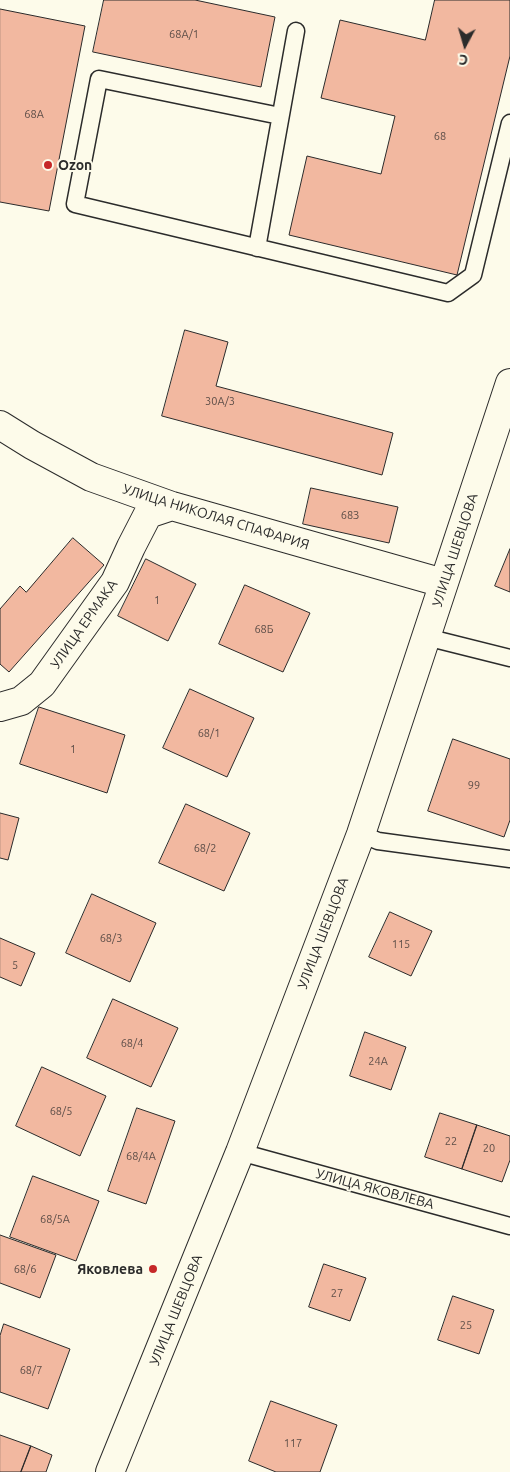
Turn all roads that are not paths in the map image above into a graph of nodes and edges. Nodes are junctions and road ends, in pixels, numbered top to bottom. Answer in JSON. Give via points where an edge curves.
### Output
{"nodes":[{"id":1,"x":296,"y":31,"type":"dead end"},
{"id":2,"x":280,"y":116,"type":"junction"},
{"id":3,"x":510,"y":123,"type":"edge"},
{"id":4,"x":257,"y":248,"type":"junction"},
{"id":5,"x":510,"y":384,"type":"edge"},
{"id":6,"x":0,"y":425,"type":"edge"},
{"id":7,"x":172,"y":506,"type":"junction"},
{"id":8,"x":443,"y":583,"type":"junction"},
{"id":9,"x":426,"y":637,"type":"junction"},
{"id":10,"x":510,"y":658,"type":"edge"},
{"id":11,"x":0,"y":707,"type":"edge"},
{"id":12,"x":360,"y":834,"type":"junction"},
{"id":13,"x":510,"y":859,"type":"edge"},
{"id":14,"x":240,"y":1152,"type":"junction"},
{"id":15,"x":510,"y":1226,"type":"edge"},
{"id":16,"x":110,"y":1472,"type":"edge"}],
"edges":[{"from":1,"to":2,"type":"lane"},
{"from":2,"to":4,"type":"lane"},
{"from":2,"to":4,"type":"lane","via":[[99,79],[75,204]]},
{"from":3,"to":4,"type":"lane","via":[[473,275],[448,293]]},
{"from":5,"to":8,"type":"main road","name":"УЛИЦА ШЕВЦОВА"},
{"from":6,"to":7,"type":"main road","name":"УЛИЦА НИКОЛАЯ СПАФАРИЯ","via":[[91,477]]},
{"from":7,"to":8,"type":"main road","name":"УЛИЦА НИКОЛАЯ СПАФАРИЯ"},
{"from":7,"to":11,"type":"main road","name":"УЛИЦА ЕРМАКА","via":[[148,514],[115,582],[42,684],[21,701]]},
{"from":8,"to":9,"type":"main road","name":"УЛИЦА ШЕВЦОВА"},
{"from":9,"to":10,"type":"lane"},
{"from":9,"to":12,"type":"main road","name":"УЛИЦА ШЕВЦОВА"},
{"from":12,"to":13,"type":"lane","via":[[378,840]]},
{"from":12,"to":14,"type":"main road","name":"УЛИЦА ШЕВЦОВА"},
{"from":14,"to":15,"type":"lane","name":"УЛИЦА ЯКОВЛЕВА"},
{"from":14,"to":16,"type":"main road","name":"УЛИЦА ШЕВЦОВА"}]}
